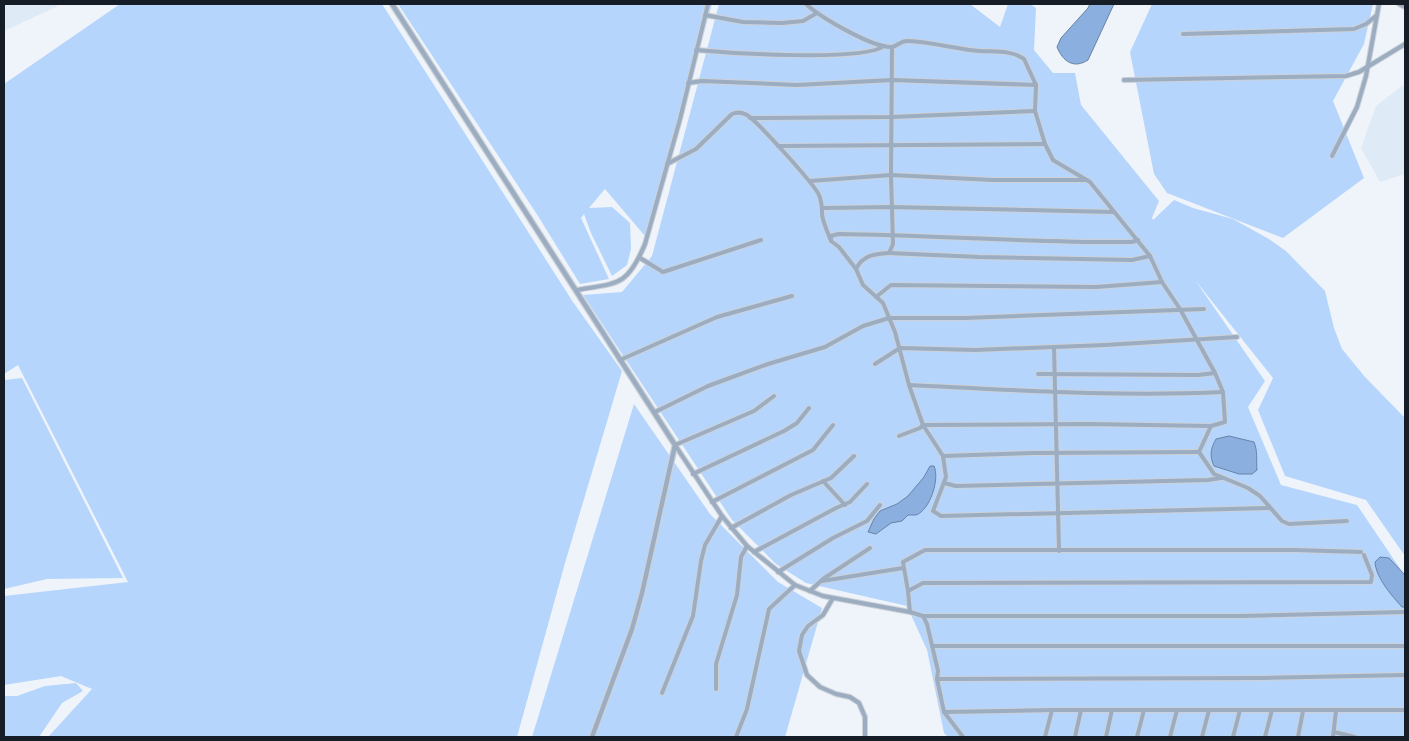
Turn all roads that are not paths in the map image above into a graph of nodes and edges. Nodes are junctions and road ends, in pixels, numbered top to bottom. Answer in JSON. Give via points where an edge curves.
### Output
{"nodes":[{"id":1,"x":392,"y":4,"type":"edge"},
{"id":2,"x":708,"y":4,"type":"edge"},
{"id":3,"x":806,"y":4,"type":"edge"},
{"id":4,"x":1378,"y":4,"type":"edge"},
{"id":5,"x":1399,"y":4,"type":"edge"},
{"id":6,"x":1405,"y":7,"type":"edge"},
{"id":7,"x":816,"y":13,"type":"junction"},
{"id":8,"x":705,"y":15,"type":"junction"},
{"id":9,"x":1376,"y":16,"type":"junction"},
{"id":10,"x":1183,"y":34,"type":"dead end"},
{"id":11,"x":1405,"y":44,"type":"edge"},
{"id":12,"x":884,"y":46,"type":"junction"},
{"id":13,"x":892,"y":47,"type":"junction"},
{"id":14,"x":696,"y":50,"type":"junction"},
{"id":15,"x":1368,"y":66,"type":"junction"},
{"id":16,"x":892,"y":80,"type":"junction"},
{"id":17,"x":1124,"y":80,"type":"dead end"},
{"id":18,"x":688,"y":83,"type":"junction"},
{"id":19,"x":1036,"y":85,"type":"junction"},
{"id":20,"x":1035,"y":111,"type":"junction"},
{"id":21,"x":891,"y":117,"type":"junction"},
{"id":22,"x":750,"y":118,"type":"junction"},
{"id":23,"x":1045,"y":144,"type":"junction"},
{"id":24,"x":778,"y":146,"type":"junction"},
{"id":25,"x":891,"y":146,"type":"junction"},
{"id":26,"x":1332,"y":156,"type":"dead end"},
{"id":27,"x":667,"y":164,"type":"junction"},
{"id":28,"x":891,"y":175,"type":"junction"},
{"id":29,"x":810,"y":181,"type":"junction"},
{"id":30,"x":1090,"y":182,"type":"junction"},
{"id":31,"x":891,"y":207,"type":"junction"},
{"id":32,"x":824,"y":208,"type":"junction"},
{"id":33,"x":1114,"y":212,"type":"junction"},
{"id":34,"x":894,"y":234,"type":"junction"},
{"id":35,"x":761,"y":240,"type":"dead end"},
{"id":36,"x":1138,"y":240,"type":"junction"},
{"id":37,"x":831,"y":241,"type":"junction"},
{"id":38,"x":890,"y":253,"type":"junction"},
{"id":39,"x":1150,"y":256,"type":"junction"},
{"id":40,"x":640,"y":258,"type":"junction"},
{"id":41,"x":856,"y":270,"type":"junction"},
{"id":42,"x":1162,"y":282,"type":"junction"},
{"id":43,"x":576,"y":290,"type":"junction"},
{"id":44,"x":792,"y":296,"type":"dead end"},
{"id":45,"x":876,"y":297,"type":"junction"},
{"id":46,"x":1180,"y":309,"type":"junction"},
{"id":47,"x":1204,"y":309,"type":"dead end"},
{"id":48,"x":889,"y":318,"type":"junction"},
{"id":49,"x":1237,"y":336,"type":"dead end"},
{"id":50,"x":1196,"y":340,"type":"junction"},
{"id":51,"x":1054,"y":347,"type":"junction"},
{"id":52,"x":900,"y":348,"type":"junction"},
{"id":53,"x":620,"y":360,"type":"junction"},
{"id":54,"x":875,"y":364,"type":"dead end"},
{"id":55,"x":1215,"y":373,"type":"junction"},
{"id":56,"x":1038,"y":374,"type":"dead end"},
{"id":57,"x":1055,"y":374,"type":"junction"},
{"id":58,"x":909,"y":385,"type":"junction"},
{"id":59,"x":1054,"y":392,"type":"junction"},
{"id":60,"x":1224,"y":392,"type":"junction"},
{"id":61,"x":774,"y":396,"type":"dead end"},
{"id":62,"x":809,"y":408,"type":"dead end"},
{"id":63,"x":655,"y":412,"type":"junction"},
{"id":64,"x":1055,"y":424,"type":"junction"},
{"id":65,"x":833,"y":425,"type":"dead end"},
{"id":66,"x":923,"y":425,"type":"junction"},
{"id":67,"x":1211,"y":426,"type":"junction"},
{"id":68,"x":900,"y":436,"type":"dead end"},
{"id":69,"x":675,"y":445,"type":"junction"},
{"id":70,"x":1199,"y":452,"type":"junction"},
{"id":71,"x":1056,"y":453,"type":"junction"},
{"id":72,"x":854,"y":456,"type":"dead end"},
{"id":73,"x":942,"y":456,"type":"junction"},
{"id":74,"x":693,"y":474,"type":"junction"},
{"id":75,"x":1222,"y":478,"type":"junction"},
{"id":76,"x":823,"y":482,"type":"junction"},
{"id":77,"x":944,"y":483,"type":"junction"},
{"id":78,"x":1056,"y":483,"type":"junction"},
{"id":79,"x":867,"y":484,"type":"dead end"},
{"id":80,"x":712,"y":502,"type":"junction"},
{"id":81,"x":845,"y":504,"type":"junction"},
{"id":82,"x":880,"y":505,"type":"dead end"},
{"id":83,"x":1270,"y":508,"type":"junction"},
{"id":84,"x":1057,"y":514,"type":"junction"},
{"id":85,"x":722,"y":516,"type":"junction"},
{"id":86,"x":1346,"y":521,"type":"dead end"},
{"id":87,"x":731,"y":528,"type":"junction"},
{"id":88,"x":747,"y":546,"type":"junction"},
{"id":89,"x":870,"y":548,"type":"dead end"},
{"id":90,"x":1059,"y":551,"type":"junction"},
{"id":91,"x":754,"y":552,"type":"junction"},
{"id":92,"x":903,"y":568,"type":"junction"},
{"id":93,"x":778,"y":572,"type":"junction"},
{"id":94,"x":822,"y":581,"type":"junction"},
{"id":95,"x":795,"y":585,"type":"junction"},
{"id":96,"x":810,"y":591,"type":"junction"},
{"id":97,"x":908,"y":591,"type":"junction"},
{"id":98,"x":833,"y":598,"type":"junction"},
{"id":99,"x":910,"y":612,"type":"junction"},
{"id":100,"x":1405,"y":612,"type":"edge"},
{"id":101,"x":924,"y":616,"type":"junction"},
{"id":102,"x":932,"y":646,"type":"junction"},
{"id":103,"x":1405,"y":646,"type":"edge"},
{"id":104,"x":1405,"y":675,"type":"edge"},
{"id":105,"x":937,"y":679,"type":"junction"},
{"id":106,"x":716,"y":689,"type":"dead end"},
{"id":107,"x":662,"y":693,"type":"dead end"},
{"id":108,"x":1052,"y":710,"type":"junction"},
{"id":109,"x":1081,"y":710,"type":"junction"},
{"id":110,"x":1112,"y":710,"type":"junction"},
{"id":111,"x":1144,"y":710,"type":"junction"},
{"id":112,"x":1177,"y":710,"type":"junction"},
{"id":113,"x":1209,"y":710,"type":"junction"},
{"id":114,"x":1240,"y":710,"type":"junction"},
{"id":115,"x":1272,"y":710,"type":"junction"},
{"id":116,"x":1405,"y":710,"type":"edge"},
{"id":117,"x":1303,"y":711,"type":"junction"},
{"id":118,"x":1336,"y":711,"type":"junction"},
{"id":119,"x":944,"y":712,"type":"junction"},
{"id":120,"x":1334,"y":732,"type":"junction"},
{"id":121,"x":592,"y":737,"type":"edge"},
{"id":122,"x":736,"y":737,"type":"edge"},
{"id":123,"x":865,"y":737,"type":"edge"},
{"id":124,"x":963,"y":737,"type":"edge"},
{"id":125,"x":1044,"y":737,"type":"edge"},
{"id":126,"x":1075,"y":737,"type":"edge"},
{"id":127,"x":1106,"y":737,"type":"edge"},
{"id":128,"x":1137,"y":737,"type":"edge"},
{"id":129,"x":1170,"y":737,"type":"edge"},
{"id":130,"x":1202,"y":737,"type":"edge"},
{"id":131,"x":1233,"y":737,"type":"edge"},
{"id":132,"x":1265,"y":737,"type":"edge"},
{"id":133,"x":1298,"y":737,"type":"edge"},
{"id":134,"x":1332,"y":737,"type":"edge"},
{"id":135,"x":1355,"y":737,"type":"edge"}],
"edges":[{"from":1,"to":43,"type":"street"},
{"from":2,"to":8,"type":"street"},
{"from":3,"to":7,"type":"street"},
{"from":4,"to":9,"type":"street"},
{"from":5,"to":6,"type":"street"},
{"from":7,"to":8,"type":"street","via":[[803,21],[782,23],[743,22]]},
{"from":7,"to":12,"type":"street"},
{"from":8,"to":14,"type":"street"},
{"from":9,"to":10,"type":"street","via":[[1354,29]]},
{"from":9,"to":15,"type":"street"},
{"from":11,"to":15,"type":"street"},
{"from":12,"to":13,"type":"street"},
{"from":12,"to":14,"type":"street","via":[[854,54]]},
{"from":13,"to":16,"type":"street"},
{"from":13,"to":19,"type":"street","via":[[905,40],[1012,53],[1024,59]]},
{"from":14,"to":18,"type":"street"},
{"from":15,"to":17,"type":"street","via":[[1346,76]]},
{"from":15,"to":26,"type":"street","via":[[1357,108]]},
{"from":16,"to":18,"type":"street","via":[[797,85]]},
{"from":16,"to":19,"type":"street"},
{"from":16,"to":21,"type":"street"},
{"from":18,"to":27,"type":"street"},
{"from":19,"to":20,"type":"street"},
{"from":20,"to":21,"type":"street"},
{"from":20,"to":23,"type":"street"},
{"from":21,"to":22,"type":"street"},
{"from":21,"to":25,"type":"street"},
{"from":22,"to":24,"type":"street"},
{"from":22,"to":27,"type":"street","via":[[743,113],[732,114],[696,149]]},
{"from":23,"to":25,"type":"street"},
{"from":23,"to":30,"type":"street","via":[[1053,160]]},
{"from":24,"to":25,"type":"street"},
{"from":24,"to":29,"type":"street"},
{"from":25,"to":28,"type":"street"},
{"from":27,"to":40,"type":"street"},
{"from":28,"to":29,"type":"street"},
{"from":28,"to":30,"type":"street"},
{"from":28,"to":31,"type":"street"},
{"from":29,"to":32,"type":"street"},
{"from":30,"to":33,"type":"street"},
{"from":31,"to":32,"type":"street"},
{"from":31,"to":33,"type":"street"},
{"from":31,"to":34,"type":"street"},
{"from":32,"to":37,"type":"street","via":[[822,213]]},
{"from":33,"to":36,"type":"street"},
{"from":34,"to":36,"type":"street","via":[[1075,243]]},
{"from":34,"to":37,"type":"street","via":[[838,234],[831,236]]},
{"from":34,"to":38,"type":"street"},
{"from":35,"to":40,"type":"street","via":[[663,272]]},
{"from":36,"to":39,"type":"street"},
{"from":37,"to":41,"type":"street"},
{"from":38,"to":39,"type":"street","via":[[1132,260]]},
{"from":38,"to":41,"type":"street","via":[[872,255],[860,261]]},
{"from":39,"to":42,"type":"street"},
{"from":40,"to":43,"type":"street","via":[[617,284]]},
{"from":41,"to":45,"type":"street","via":[[863,285]]},
{"from":42,"to":45,"type":"street","via":[[1096,287],[891,285]]},
{"from":42,"to":46,"type":"street"},
{"from":43,"to":53,"type":"street"},
{"from":44,"to":53,"type":"street","via":[[716,317]]},
{"from":45,"to":48,"type":"street","via":[[883,303]]},
{"from":46,"to":47,"type":"street"},
{"from":46,"to":48,"type":"street"},
{"from":46,"to":50,"type":"street"},
{"from":48,"to":52,"type":"street"},
{"from":48,"to":63,"type":"street","via":[[862,326],[825,347],[708,386]]},
{"from":49,"to":50,"type":"street"},
{"from":50,"to":51,"type":"street"},
{"from":50,"to":55,"type":"street"},
{"from":51,"to":52,"type":"street"},
{"from":51,"to":57,"type":"street"},
{"from":52,"to":54,"type":"street"},
{"from":52,"to":58,"type":"street"},
{"from":53,"to":63,"type":"street"},
{"from":55,"to":57,"type":"street","via":[[1198,376]]},
{"from":55,"to":60,"type":"street"},
{"from":56,"to":57,"type":"street"},
{"from":57,"to":59,"type":"street"},
{"from":58,"to":59,"type":"street"},
{"from":58,"to":66,"type":"street"},
{"from":59,"to":60,"type":"street"},
{"from":59,"to":64,"type":"street"},
{"from":60,"to":67,"type":"street","via":[[1225,422]]},
{"from":61,"to":69,"type":"street","via":[[754,411]]},
{"from":62,"to":74,"type":"street","via":[[797,423],[784,431]]},
{"from":63,"to":69,"type":"street"},
{"from":64,"to":66,"type":"street"},
{"from":64,"to":67,"type":"street"},
{"from":64,"to":71,"type":"street"},
{"from":65,"to":80,"type":"street","via":[[813,450]]},
{"from":66,"to":68,"type":"street"},
{"from":66,"to":73,"type":"street"},
{"from":67,"to":70,"type":"street"},
{"from":69,"to":74,"type":"street"},
{"from":69,"to":121,"type":"street","via":[[632,629]]},
{"from":70,"to":71,"type":"street"},
{"from":70,"to":75,"type":"street","via":[[1214,474]]},
{"from":71,"to":73,"type":"street"},
{"from":71,"to":78,"type":"street"},
{"from":72,"to":76,"type":"street"},
{"from":73,"to":77,"type":"street","via":[[946,471]]},
{"from":74,"to":80,"type":"street"},
{"from":75,"to":78,"type":"street"},
{"from":75,"to":83,"type":"street","via":[[1248,488]]},
{"from":76,"to":81,"type":"street"},
{"from":76,"to":87,"type":"street","via":[[791,495]]},
{"from":77,"to":78,"type":"street","via":[[956,486]]},
{"from":77,"to":84,"type":"street","via":[[933,511],[941,516]]},
{"from":78,"to":84,"type":"street"},
{"from":79,"to":81,"type":"street"},
{"from":80,"to":85,"type":"street"},
{"from":81,"to":91,"type":"street"},
{"from":82,"to":93,"type":"street","via":[[867,521]]},
{"from":83,"to":84,"type":"street"},
{"from":83,"to":86,"type":"street","via":[[1282,522],[1289,524]]},
{"from":84,"to":90,"type":"street"},
{"from":85,"to":87,"type":"street"},
{"from":85,"to":107,"type":"street","via":[[705,545],[693,616]]},
{"from":87,"to":88,"type":"street"},
{"from":88,"to":91,"type":"street"},
{"from":88,"to":106,"type":"street","via":[[741,557],[737,595],[716,664]]},
{"from":89,"to":94,"type":"street"},
{"from":90,"to":92,"type":"street","via":[[925,550],[903,562]]},
{"from":90,"to":97,"type":"street","via":[[1295,550],[1362,553],[1372,576],[1371,582],[923,582]]},
{"from":91,"to":93,"type":"street"},
{"from":92,"to":94,"type":"street"},
{"from":92,"to":97,"type":"street"},
{"from":93,"to":95,"type":"street"},
{"from":94,"to":96,"type":"street"},
{"from":95,"to":96,"type":"street"},
{"from":95,"to":122,"type":"street","via":[[768,609],[747,709]]},
{"from":96,"to":98,"type":"street"},
{"from":97,"to":99,"type":"street"},
{"from":98,"to":99,"type":"street"},
{"from":98,"to":123,"type":"street","via":[[823,615],[802,635],[799,651],[807,675],[820,687],[859,703],[865,717]]},
{"from":99,"to":101,"type":"street"},
{"from":100,"to":101,"type":"street","via":[[1241,616]]},
{"from":101,"to":102,"type":"street"},
{"from":102,"to":103,"type":"street"},
{"from":102,"to":105,"type":"street"},
{"from":104,"to":105,"type":"street"},
{"from":105,"to":119,"type":"street"},
{"from":108,"to":109,"type":"street"},
{"from":108,"to":119,"type":"street"},
{"from":108,"to":125,"type":"street"},
{"from":109,"to":110,"type":"street"},
{"from":109,"to":126,"type":"street"},
{"from":110,"to":111,"type":"street"},
{"from":110,"to":127,"type":"street"},
{"from":111,"to":112,"type":"street"},
{"from":111,"to":128,"type":"street"},
{"from":112,"to":113,"type":"street"},
{"from":112,"to":129,"type":"street"},
{"from":113,"to":114,"type":"street"},
{"from":113,"to":130,"type":"street"},
{"from":114,"to":115,"type":"street"},
{"from":114,"to":131,"type":"street"},
{"from":115,"to":117,"type":"street"},
{"from":115,"to":132,"type":"street"},
{"from":116,"to":118,"type":"street"},
{"from":117,"to":118,"type":"street"},
{"from":117,"to":133,"type":"street"},
{"from":118,"to":120,"type":"street"},
{"from":119,"to":124,"type":"street"},
{"from":120,"to":134,"type":"street"},
{"from":120,"to":135,"type":"street"}]}
